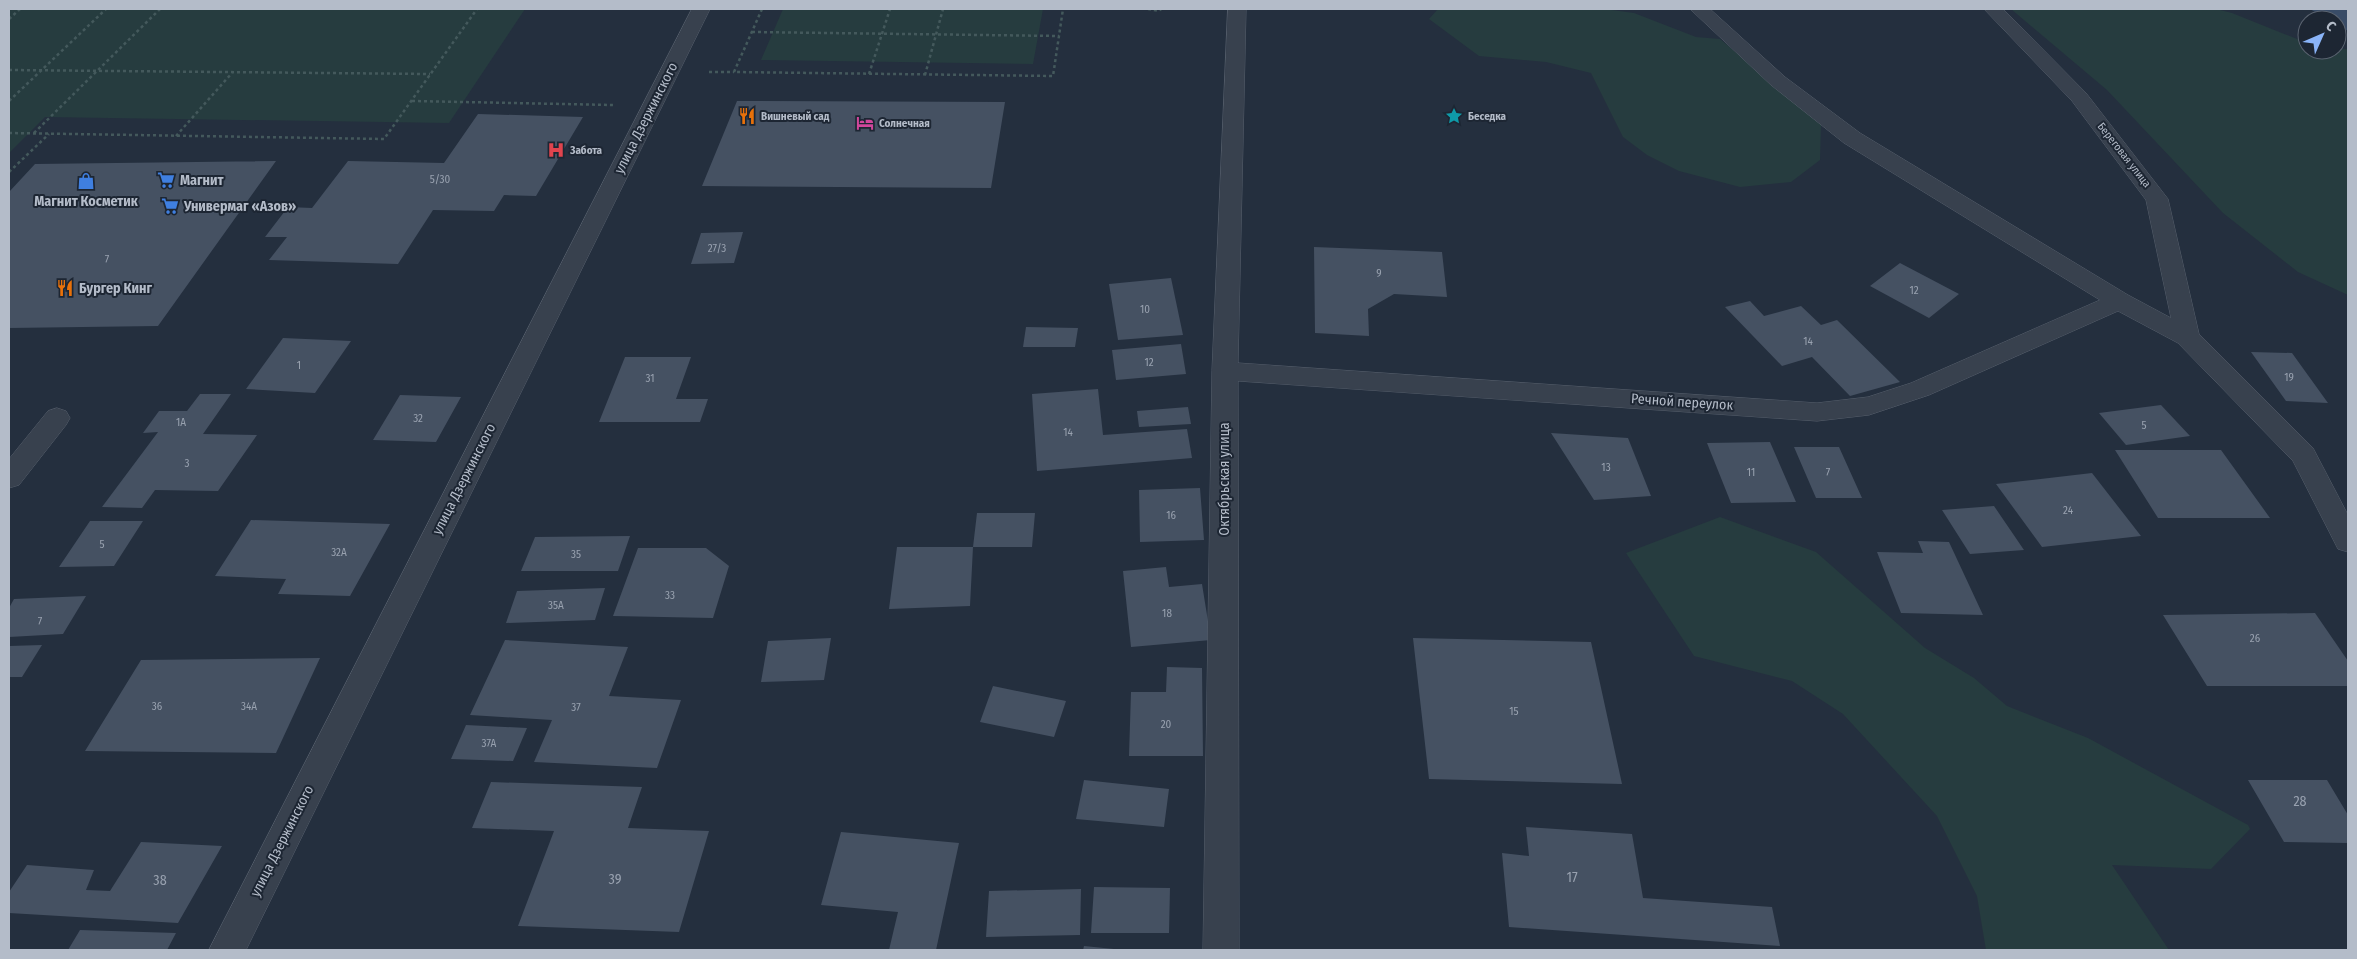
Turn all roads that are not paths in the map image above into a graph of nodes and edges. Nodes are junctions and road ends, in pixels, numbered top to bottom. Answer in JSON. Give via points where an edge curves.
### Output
{"nodes":[{"id":1,"x":701,"y":9,"type":"edge"},
{"id":2,"x":1238,"y":9,"type":"edge"},
{"id":3,"x":1699,"y":9,"type":"edge"},
{"id":4,"x":1993,"y":9,"type":"edge"},
{"id":5,"x":2119,"y":300,"type":"junction"},
{"id":6,"x":2187,"y":337,"type":"junction"},
{"id":7,"x":1224,"y":371,"type":"junction"},
{"id":8,"x":57,"y":418,"type":"dead end"},
{"id":9,"x":9,"y":478,"type":"edge"},
{"id":10,"x":2348,"y":541,"type":"edge"},
{"id":11,"x":227,"y":950,"type":"edge"},
{"id":12,"x":1221,"y":950,"type":"edge"}],
"edges":[{"from":1,"to":11,"type":"street","name":"улица Дзержинского"},
{"from":2,"to":7,"type":"street","name":"Октябрьская улица"},
{"from":3,"to":5,"type":"street","via":[[1778,81],[1852,138]]},
{"from":4,"to":6,"type":"street","name":"Береговая улица","via":[[2079,97],[2157,199]]},
{"from":5,"to":6,"type":"street"},
{"from":5,"to":7,"type":"street","name":"Речной переулок","via":[[1920,388],[1869,406],[1817,412]]},
{"from":6,"to":10,"type":"street","via":[[2303,455]]},
{"from":7,"to":12,"type":"street","name":"Октябрьская улица"},
{"from":8,"to":9,"type":"street"}]}
